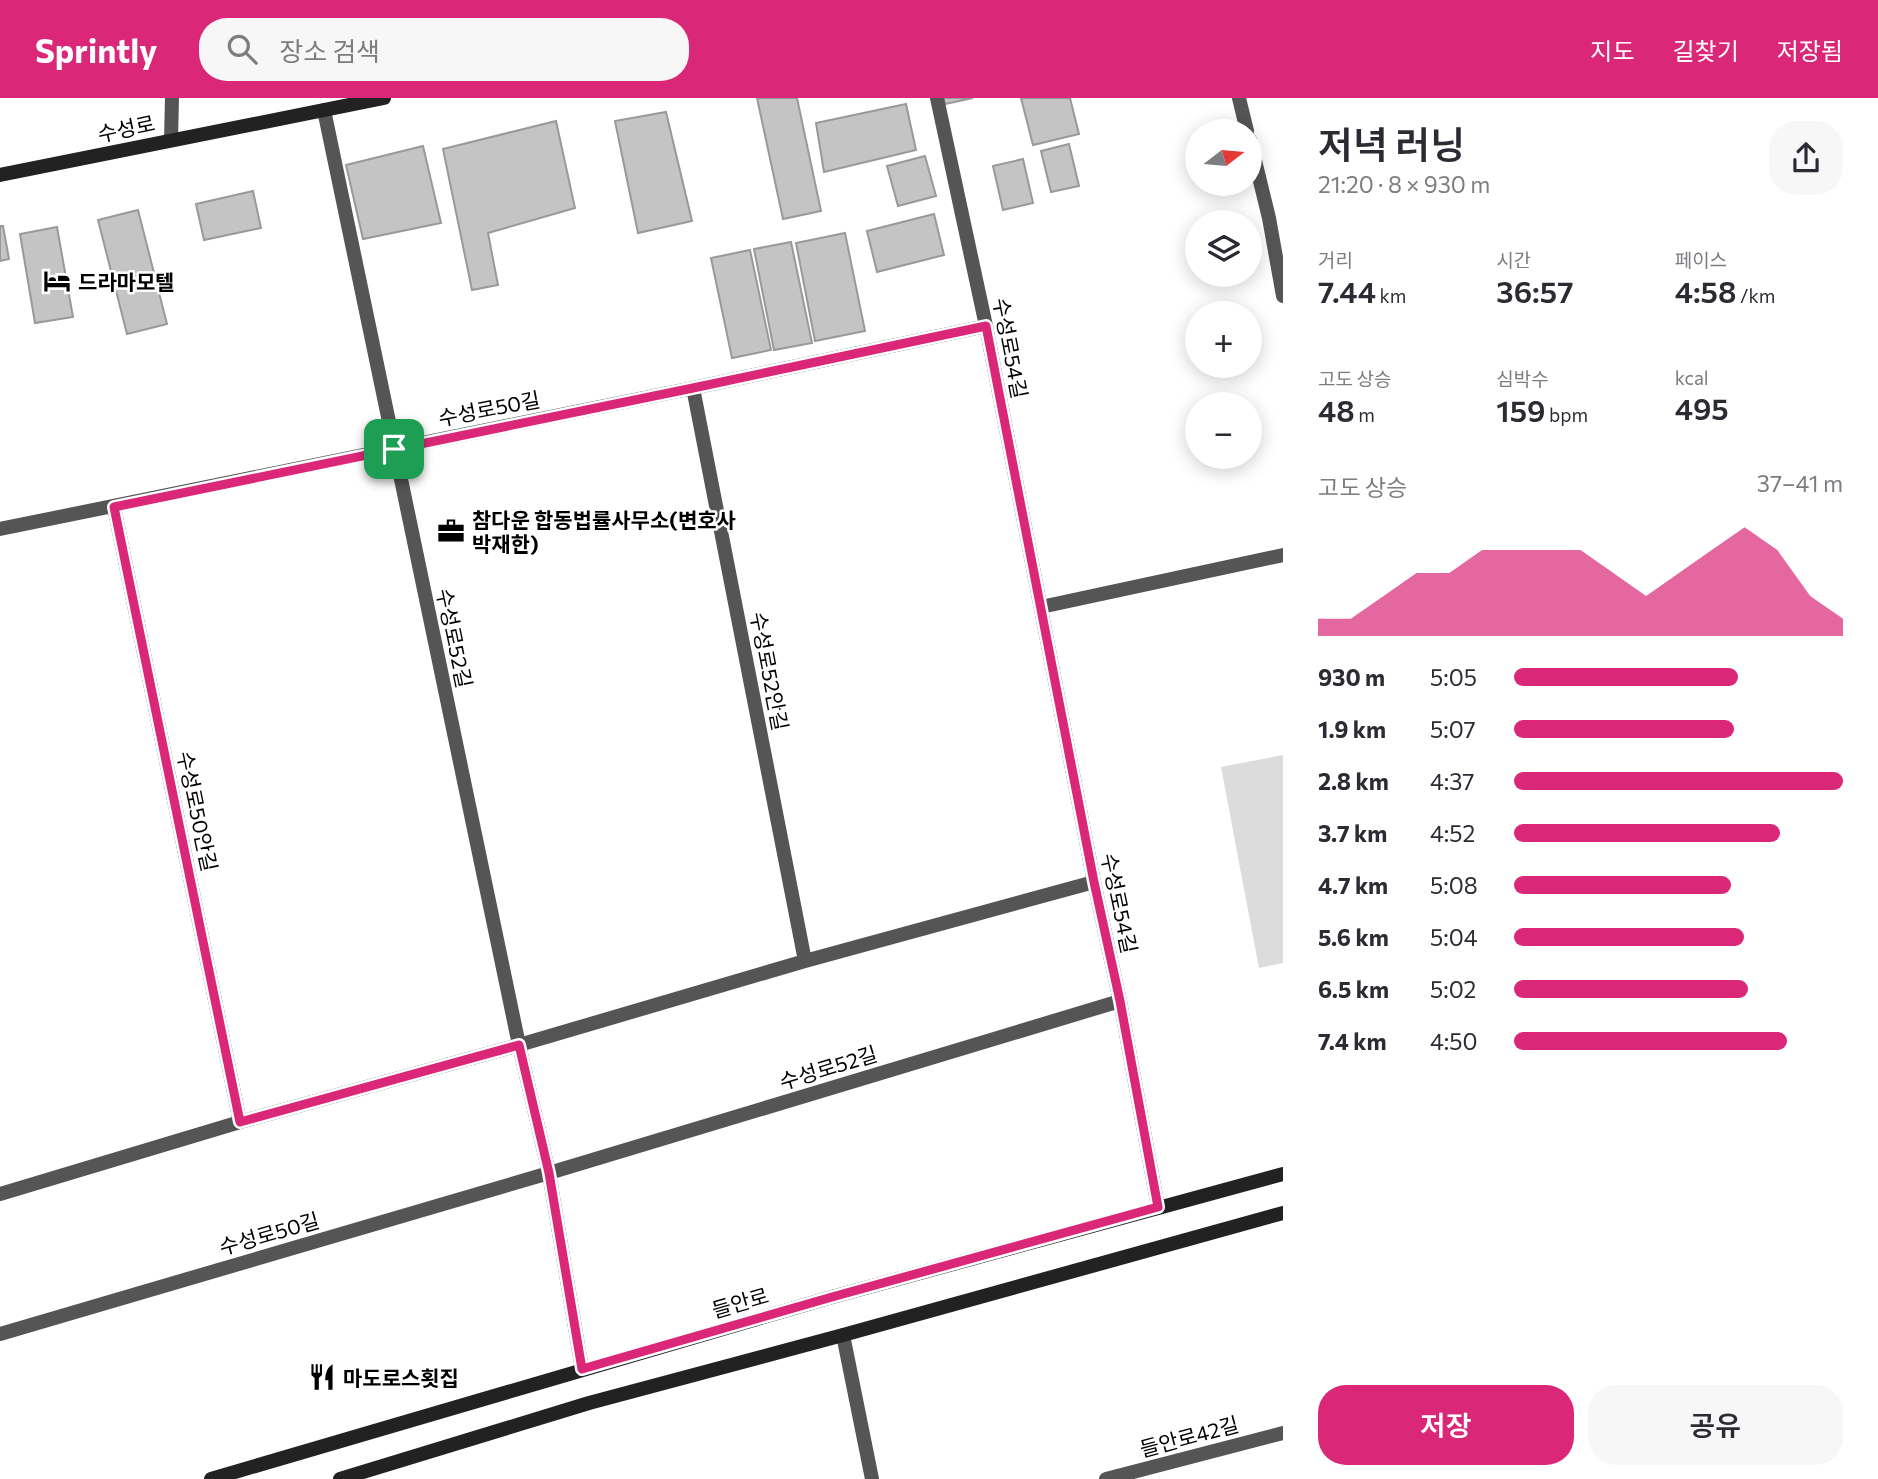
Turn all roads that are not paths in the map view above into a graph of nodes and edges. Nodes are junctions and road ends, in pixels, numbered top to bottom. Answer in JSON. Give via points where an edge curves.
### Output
{"nodes":[{"id":1,"x":172,"y":98,"type":"edge"},
{"id":2,"x":384,"y":98,"type":"edge"},
{"id":3,"x":937,"y":98,"type":"edge"},
{"id":4,"x":1239,"y":98,"type":"edge"},
{"id":5,"x":324,"y":110,"type":"junction"},
{"id":6,"x":1244,"y":119,"type":"edge"},
{"id":7,"x":171,"y":140,"type":"junction"},
{"id":8,"x":0,"y":175,"type":"edge"},
{"id":9,"x":1262,"y":176,"type":"edge"},
{"id":10,"x":1276,"y":217,"type":"edge"},
{"id":11,"x":1283,"y":296,"type":"edge"},
{"id":12,"x":986,"y":326,"type":"junction"},
{"id":13,"x":693,"y":388,"type":"junction"},
{"id":14,"x":394,"y":449,"type":"junction"},
{"id":15,"x":114,"y":507,"type":"junction"},
{"id":16,"x":0,"y":529,"type":"edge"},
{"id":17,"x":1283,"y":555,"type":"edge"},
{"id":18,"x":1041,"y":607,"type":"junction"},
{"id":19,"x":1094,"y":882,"type":"junction"},
{"id":20,"x":805,"y":961,"type":"junction"},
{"id":21,"x":1120,"y":1001,"type":"junction"},
{"id":22,"x":519,"y":1045,"type":"junction"},
{"id":23,"x":240,"y":1122,"type":"junction"},
{"id":24,"x":549,"y":1173,"type":"junction"},
{"id":25,"x":1283,"y":1174,"type":"edge"},
{"id":26,"x":0,"y":1194,"type":"edge"},
{"id":27,"x":1158,"y":1207,"type":"junction"},
{"id":28,"x":1283,"y":1213,"type":"edge"},
{"id":29,"x":0,"y":1334,"type":"edge"},
{"id":30,"x":843,"y":1335,"type":"junction"},
{"id":31,"x":582,"y":1369,"type":"junction"},
{"id":32,"x":1283,"y":1433,"type":"edge"},
{"id":33,"x":211,"y":1479,"type":"edge"},
{"id":34,"x":340,"y":1479,"type":"edge"},
{"id":35,"x":872,"y":1479,"type":"edge"},
{"id":36,"x":1106,"y":1479,"type":"edge"}],
"edges":[{"from":1,"to":7,"type":"street"},
{"from":2,"to":5,"type":"main road","name":"수성로"},
{"from":3,"to":12,"type":"street","name":"수성로54길"},
{"from":4,"to":6,"type":"street"},
{"from":5,"to":7,"type":"main road","name":"수성로"},
{"from":5,"to":14,"type":"street","name":"수성로52길"},
{"from":7,"to":8,"type":"main road","name":"수성로"},
{"from":9,"to":10,"type":"street"},
{"from":10,"to":11,"type":"street"},
{"from":12,"to":13,"type":"street","name":"수성로50길"},
{"from":12,"to":18,"type":"street","name":"수성로54길"},
{"from":13,"to":14,"type":"street","name":"수성로50길"},
{"from":13,"to":20,"type":"street","name":"수성로52안길"},
{"from":14,"to":15,"type":"street","name":"수성로50길"},
{"from":14,"to":22,"type":"street","name":"수성로52길"},
{"from":15,"to":16,"type":"street","name":"수성로50길"},
{"from":15,"to":23,"type":"street","name":"수성로50안길"},
{"from":17,"to":18,"type":"street"},
{"from":18,"to":19,"type":"street","name":"수성로54길"},
{"from":19,"to":20,"type":"street"},
{"from":19,"to":21,"type":"street","name":"수성로54길"},
{"from":20,"to":22,"type":"street"},
{"from":21,"to":24,"type":"street","name":"수성로52길"},
{"from":21,"to":27,"type":"street","name":"수성로54길"},
{"from":22,"to":23,"type":"street"},
{"from":22,"to":24,"type":"street","name":"수성로52길"},
{"from":23,"to":26,"type":"street"},
{"from":24,"to":29,"type":"street","name":"수성로50길"},
{"from":24,"to":31,"type":"street","name":"수성로52길"},
{"from":25,"to":27,"type":"main road","name":"들안로"},
{"from":27,"to":31,"type":"main road","name":"들안로"},
{"from":28,"to":30,"type":"main road"},
{"from":30,"to":34,"type":"main road","via":[[589,1403]]},
{"from":30,"to":35,"type":"street"},
{"from":31,"to":33,"type":"main road","name":"들안로"},
{"from":32,"to":36,"type":"street","name":"들안로42길"}]}
